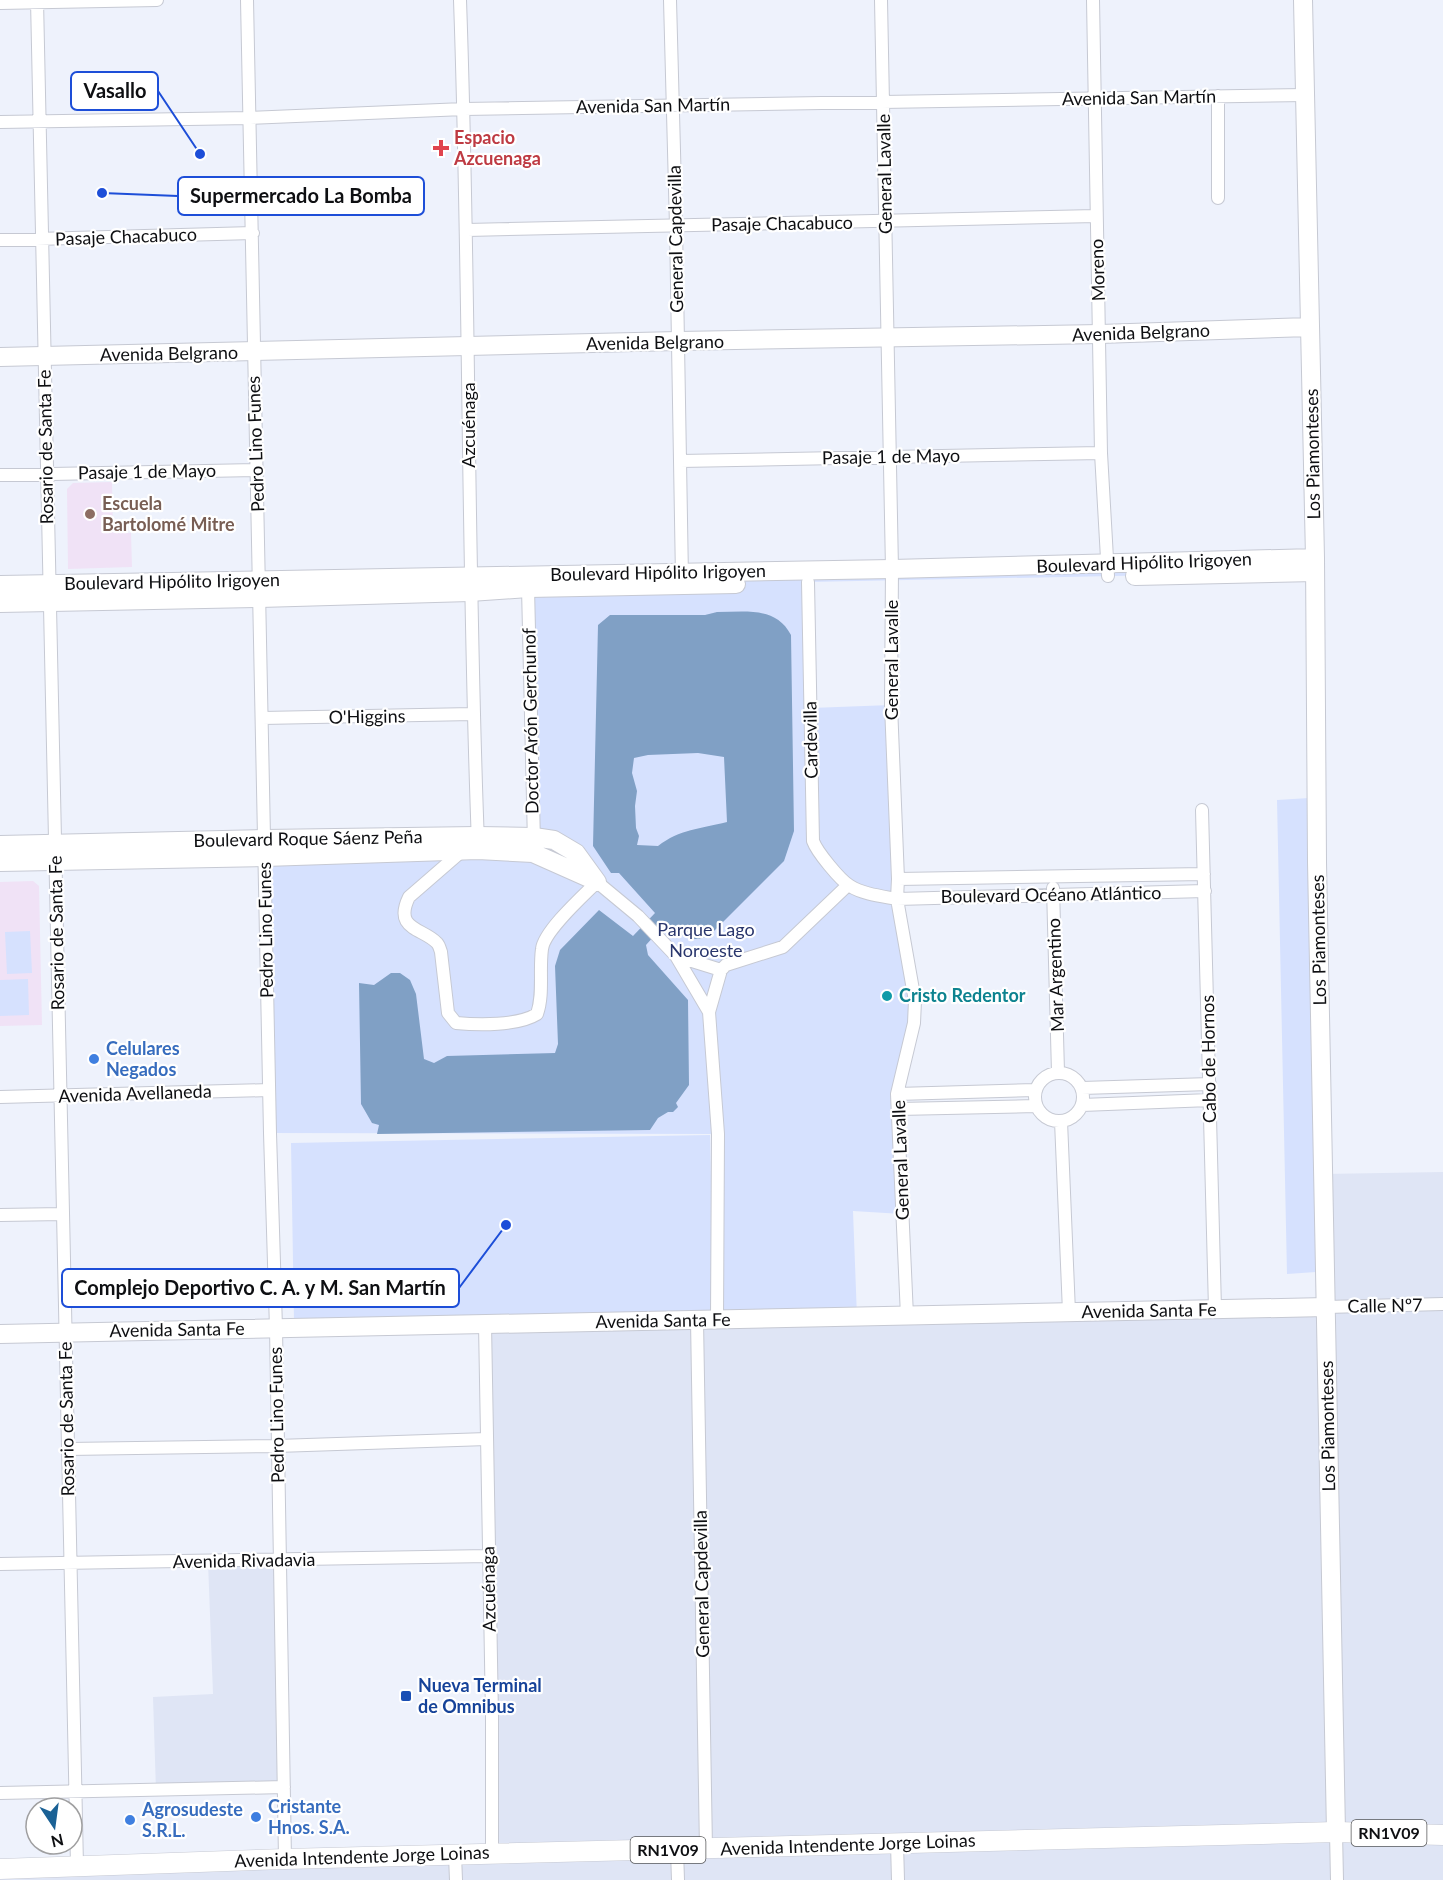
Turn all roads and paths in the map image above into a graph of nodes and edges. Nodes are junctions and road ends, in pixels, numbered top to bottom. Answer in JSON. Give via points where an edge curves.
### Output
{"nodes":[{"id":1,"x":157,"y":0,"type":"edge"},
{"id":2,"x":247,"y":0,"type":"edge"},
{"id":3,"x":460,"y":0,"type":"edge"},
{"id":4,"x":670,"y":0,"type":"edge"},
{"id":5,"x":881,"y":0,"type":"edge"},
{"id":6,"x":1093,"y":0,"type":"edge"},
{"id":7,"x":1303,"y":0,"type":"edge"},
{"id":8,"x":37,"y":1,"type":"edge"},
{"id":9,"x":0,"y":3,"type":"edge"},
{"id":10,"x":1306,"y":95,"type":"junction"},
{"id":11,"x":1218,"y":96,"type":"junction"},
{"id":12,"x":1095,"y":99,"type":"junction"},
{"id":13,"x":884,"y":101,"type":"junction"},
{"id":14,"x":673,"y":106,"type":"junction"},
{"id":15,"x":464,"y":109,"type":"junction"},
{"id":16,"x":250,"y":118,"type":"junction"},
{"id":17,"x":39,"y":121,"type":"junction"},
{"id":18,"x":0,"y":122,"type":"edge"},
{"id":19,"x":1218,"y":198,"type":"dead end"},
{"id":20,"x":1096,"y":216,"type":"junction"},
{"id":21,"x":885,"y":222,"type":"junction"},
{"id":22,"x":676,"y":226,"type":"junction"},
{"id":23,"x":467,"y":230,"type":"junction"},
{"id":24,"x":253,"y":233,"type":"junction"},
{"id":25,"x":42,"y":239,"type":"junction"},
{"id":26,"x":0,"y":240,"type":"edge"},
{"id":27,"x":1310,"y":327,"type":"junction"},
{"id":28,"x":1100,"y":334,"type":"junction"},
{"id":29,"x":886,"y":339,"type":"junction"},
{"id":30,"x":678,"y":342,"type":"junction"},
{"id":31,"x":468,"y":348,"type":"junction"},
{"id":32,"x":254,"y":352,"type":"junction"},
{"id":33,"x":0,"y":357,"type":"edge"},
{"id":34,"x":44,"y":357,"type":"junction"},
{"id":35,"x":1101,"y":453,"type":"junction"},
{"id":36,"x":890,"y":457,"type":"junction"},
{"id":37,"x":680,"y":461,"type":"junction"},
{"id":38,"x":258,"y":470,"type":"junction"},
{"id":39,"x":47,"y":474,"type":"junction"},
{"id":40,"x":0,"y":475,"type":"edge"},
{"id":41,"x":1315,"y":565,"type":"junction"},
{"id":42,"x":1107,"y":570,"type":"junction"},
{"id":43,"x":892,"y":574,"type":"junction"},
{"id":44,"x":682,"y":579,"type":"junction"},
{"id":45,"x":808,"y":582,"type":"junction"},
{"id":46,"x":470,"y":584,"type":"junction"},
{"id":47,"x":0,"y":585,"type":"edge"},
{"id":48,"x":528,"y":588,"type":"junction"},
{"id":49,"x":260,"y":589,"type":"junction"},
{"id":50,"x":50,"y":593,"type":"junction"},
{"id":51,"x":0,"y":603,"type":"edge"},
{"id":52,"x":473,"y":714,"type":"junction"},
{"id":53,"x":262,"y":718,"type":"junction"},
{"id":54,"x":1202,"y":810,"type":"dead end"},
{"id":55,"x":0,"y":845,"type":"edge"},
{"id":56,"x":534,"y":845,"type":"junction"},
{"id":57,"x":472,"y":846,"type":"junction"},
{"id":58,"x":265,"y":848,"type":"junction"},
{"id":59,"x":55,"y":852,"type":"junction"},
{"id":60,"x":0,"y":862,"type":"edge"},
{"id":61,"x":1204,"y":874,"type":"junction"},
{"id":62,"x":1053,"y":878,"type":"junction"},
{"id":63,"x":898,"y":879,"type":"junction"},
{"id":64,"x":597,"y":882,"type":"junction"},
{"id":65,"x":848,"y":885,"type":"junction"},
{"id":66,"x":1205,"y":891,"type":"junction"},
{"id":67,"x":1053,"y":894,"type":"junction"},
{"id":68,"x":897,"y":899,"type":"junction"},
{"id":69,"x":676,"y":956,"type":"junction"},
{"id":70,"x":722,"y":970,"type":"junction"},
{"id":71,"x":709,"y":1012,"type":"junction"},
{"id":72,"x":1058,"y":1072,"type":"junction"},
{"id":73,"x":1210,"y":1084,"type":"junction"},
{"id":74,"x":1082,"y":1088,"type":"junction"},
{"id":75,"x":269,"y":1090,"type":"junction"},
{"id":76,"x":1035,"y":1090,"type":"junction"},
{"id":77,"x":897,"y":1094,"type":"junction"},
{"id":78,"x":60,"y":1096,"type":"junction"},
{"id":79,"x":0,"y":1097,"type":"edge"},
{"id":80,"x":1209,"y":1100,"type":"junction"},
{"id":81,"x":1082,"y":1105,"type":"junction"},
{"id":82,"x":1036,"y":1106,"type":"junction"},
{"id":83,"x":898,"y":1109,"type":"junction"},
{"id":84,"x":1061,"y":1121,"type":"junction"},
{"id":85,"x":63,"y":1214,"type":"junction"},
{"id":86,"x":0,"y":1215,"type":"edge"},
{"id":87,"x":1443,"y":1304,"type":"edge"},
{"id":88,"x":1326,"y":1307,"type":"junction"},
{"id":89,"x":1215,"y":1310,"type":"junction"},
{"id":90,"x":1070,"y":1312,"type":"junction"},
{"id":91,"x":907,"y":1316,"type":"junction"},
{"id":92,"x":697,"y":1320,"type":"junction"},
{"id":93,"x":717,"y":1320,"type":"junction"},
{"id":94,"x":485,"y":1324,"type":"junction"},
{"id":95,"x":276,"y":1328,"type":"junction"},
{"id":96,"x":65,"y":1332,"type":"junction"},
{"id":97,"x":0,"y":1334,"type":"edge"},
{"id":98,"x":487,"y":1439,"type":"junction"},
{"id":99,"x":276,"y":1446,"type":"junction"},
{"id":100,"x":68,"y":1449,"type":"junction"},
{"id":101,"x":489,"y":1556,"type":"junction"},
{"id":102,"x":280,"y":1561,"type":"junction"},
{"id":103,"x":70,"y":1563,"type":"junction"},
{"id":104,"x":0,"y":1564,"type":"edge"},
{"id":105,"x":284,"y":1787,"type":"junction"},
{"id":106,"x":75,"y":1792,"type":"junction"},
{"id":107,"x":0,"y":1793,"type":"edge"},
{"id":108,"x":1336,"y":1832,"type":"junction"},
{"id":109,"x":1443,"y":1835,"type":"edge"},
{"id":110,"x":897,"y":1843,"type":"junction"},
{"id":111,"x":706,"y":1849,"type":"junction"},
{"id":112,"x":677,"y":1850,"type":"junction"},
{"id":113,"x":492,"y":1854,"type":"junction"},
{"id":114,"x":455,"y":1855,"type":"junction"},
{"id":115,"x":285,"y":1859,"type":"junction"},
{"id":116,"x":77,"y":1866,"type":"junction"},
{"id":117,"x":4,"y":1872,"type":"edge"},
{"id":118,"x":456,"y":1880,"type":"edge"},
{"id":119,"x":678,"y":1880,"type":"edge"},
{"id":120,"x":898,"y":1880,"type":"edge"},
{"id":121,"x":1337,"y":1880,"type":"edge"}],
"edges":[{"from":1,"to":8,"type":"street"},
{"from":2,"to":16,"type":"street","name":"Pedro Lino Funes"},
{"from":3,"to":15,"type":"street","name":"Azcuénaga"},
{"from":4,"to":14,"type":"street","name":"General Capdevilla"},
{"from":5,"to":13,"type":"street","name":"General Lavalle"},
{"from":6,"to":12,"type":"street","name":"Moreno"},
{"from":7,"to":10,"type":"street","name":"Los Piamonteses"},
{"from":8,"to":9,"type":"street"},
{"from":8,"to":17,"type":"street","name":"Rosario de Santa Fe"},
{"from":10,"to":11,"type":"street","name":"Avenida San Martín"},
{"from":10,"to":27,"type":"street","name":"Los Piamonteses"},
{"from":11,"to":12,"type":"street","name":"Avenida San Martín"},
{"from":11,"to":19,"type":"street"},
{"from":12,"to":13,"type":"street","name":"Avenida San Martín"},
{"from":12,"to":20,"type":"street","name":"Moreno"},
{"from":13,"to":14,"type":"street","name":"Avenida San Martín"},
{"from":13,"to":21,"type":"street","name":"General Lavalle"},
{"from":14,"to":15,"type":"street","name":"Avenida San Martín"},
{"from":14,"to":22,"type":"street","name":"General Capdevilla"},
{"from":15,"to":16,"type":"street","name":"Avenida San Martín"},
{"from":15,"to":23,"type":"street","name":"Azcuénaga"},
{"from":16,"to":17,"type":"street","name":"Avenida San Martín"},
{"from":16,"to":24,"type":"street","name":"Pedro Lino Funes"},
{"from":17,"to":18,"type":"street","name":"Avenida San Martín"},
{"from":17,"to":25,"type":"street","name":"Rosario de Santa Fe"},
{"from":20,"to":21,"type":"street","name":"Pasaje Chacabuco"},
{"from":20,"to":28,"type":"street","name":"Moreno"},
{"from":21,"to":22,"type":"street","name":"Pasaje Chacabuco"},
{"from":21,"to":29,"type":"street","name":"General Lavalle"},
{"from":22,"to":23,"type":"street","name":"Pasaje Chacabuco"},
{"from":22,"to":30,"type":"street","name":"General Capdevilla"},
{"from":23,"to":31,"type":"street","name":"Azcuénaga"},
{"from":24,"to":25,"type":"street","name":"Pasaje Chacabuco"},
{"from":24,"to":32,"type":"street","name":"Pedro Lino Funes"},
{"from":25,"to":26,"type":"street","name":"Pasaje Chacabuco"},
{"from":25,"to":34,"type":"street","name":"Rosario de Santa Fe"},
{"from":27,"to":28,"type":"street","name":"Avenida Belgrano"},
{"from":27,"to":41,"type":"street","name":"Los Piamonteses"},
{"from":28,"to":29,"type":"street","name":"Avenida Belgrano"},
{"from":28,"to":35,"type":"street","name":"Moreno"},
{"from":29,"to":30,"type":"street","name":"Avenida Belgrano"},
{"from":29,"to":36,"type":"street","name":"General Lavalle"},
{"from":30,"to":31,"type":"street","name":"Avenida Belgrano"},
{"from":30,"to":37,"type":"street","name":"General Capdevilla"},
{"from":31,"to":32,"type":"street","name":"Avenida Belgrano"},
{"from":31,"to":46,"type":"street","name":"Azcuénaga"},
{"from":32,"to":34,"type":"street","name":"Avenida Belgrano"},
{"from":32,"to":38,"type":"street","name":"Pedro Lino Funes"},
{"from":33,"to":34,"type":"street","name":"Avenida Belgrano"},
{"from":34,"to":39,"type":"street","name":"Rosario de Santa Fe"},
{"from":35,"to":36,"type":"street","name":"Pasaje 1 de Mayo"},
{"from":35,"to":42,"type":"street","name":"Moreno"},
{"from":36,"to":37,"type":"street","name":"Pasaje 1 de Mayo"},
{"from":36,"to":43,"type":"street","name":"General Lavalle"},
{"from":37,"to":44,"type":"street","name":"General Capdevilla"},
{"from":38,"to":39,"type":"street","name":"Pasaje 1 de Mayo"},
{"from":38,"to":49,"type":"street","name":"Pedro Lino Funes"},
{"from":39,"to":40,"type":"street","name":"Pasaje 1 de Mayo"},
{"from":39,"to":50,"type":"street","name":"Rosario de Santa Fe"},
{"from":41,"to":42,"type":"street","name":"Boulevard Hipólito Irigoyen"},
{"from":41,"to":88,"type":"street","name":"Los Piamonteses"},
{"from":42,"to":43,"type":"street","name":"Boulevard Hipólito Irigoyen"},
{"from":43,"to":44,"type":"street","name":"Boulevard Hipólito Irigoyen"},
{"from":43,"to":45,"type":"street","name":"Boulevard Hipólito Irigoyen"},
{"from":43,"to":63,"type":"street","name":"General Lavalle","via":[[891,705]]},
{"from":44,"to":45,"type":"street","name":"Boulevard Hipólito Irigoyen"},
{"from":44,"to":46,"type":"street","name":"Boulevard Hipólito Irigoyen"},
{"from":44,"to":48,"type":"street","name":"Boulevard Hipólito Irigoyen"},
{"from":45,"to":65,"type":"street","name":"Cardevilla","via":[[813,841]]},
{"from":46,"to":48,"type":"street","name":"Boulevard Hipólito Irigoyen"},
{"from":46,"to":49,"type":"street","name":"Boulevard Hipólito Irigoyen"},
{"from":46,"to":52,"type":"street","name":"Azcuénaga"},
{"from":47,"to":50,"type":"street","name":"Boulevard Hipólito Irigoyen"},
{"from":48,"to":56,"type":"street","name":"Doctor Arón Gerchunof"},
{"from":49,"to":50,"type":"street","name":"Boulevard Hipólito Irigoyen"},
{"from":49,"to":53,"type":"street","name":"Pedro Lino Funes"},
{"from":50,"to":51,"type":"street","name":"Boulevard Hipólito Irigoyen"},
{"from":50,"to":59,"type":"street","name":"Rosario de Santa Fe"},
{"from":52,"to":53,"type":"street","name":"O'Higgins"},
{"from":52,"to":57,"type":"street","name":"Azcuénaga"},
{"from":53,"to":58,"type":"street","name":"Pedro Lino Funes"},
{"from":54,"to":61,"type":"street","name":"Cabo de Hornos"},
{"from":55,"to":59,"type":"street","name":"Boulevard Roque Sáenz Peña"},
{"from":56,"to":57,"type":"street","name":"Boulevard Roque Sáenz Peña"},
{"from":56,"to":64,"type":"street","name":"Boulevard Roque Sáenz Peña","via":[[554,840],[576,853]]},
{"from":57,"to":58,"type":"street","name":"Boulevard Roque Sáenz Peña"},
{"from":57,"to":64,"type":"street","via":[[409,897],[405,906],[406,919],[413,929],[437,943],[441,952],[448,1013],[456,1023],[527,1021],[537,1014],[544,939]]},
{"from":58,"to":59,"type":"street","name":"Boulevard Roque Sáenz Peña"},
{"from":58,"to":75,"type":"street","name":"Pedro Lino Funes"},
{"from":59,"to":60,"type":"street","name":"Boulevard Roque Sáenz Peña"},
{"from":59,"to":78,"type":"street","name":"Rosario de Santa Fe"},
{"from":61,"to":62,"type":"street","name":"Boulevard Océano Atlántico"},
{"from":61,"to":66,"type":"street","name":"Cabo de Hornos"},
{"from":62,"to":63,"type":"street","name":"Boulevard Océano Atlántico"},
{"from":62,"to":67,"type":"street","name":"Mar Argentino"},
{"from":63,"to":68,"type":"street","name":"General Lavalle"},
{"from":64,"to":69,"type":"street","name":"Boulevard Roque Sáenz Peña","via":[[638,916]]},
{"from":65,"to":68,"type":"street","name":"Boulevard Océano Atlántico"},
{"from":65,"to":70,"type":"street","via":[[783,948],[734,961]]},
{"from":66,"to":67,"type":"street","name":"Boulevard Océano Atlántico"},
{"from":66,"to":73,"type":"street","name":"Cabo de Hornos"},
{"from":67,"to":68,"type":"street","name":"Boulevard Océano Atlántico"},
{"from":67,"to":72,"type":"street","name":"Mar Argentino"},
{"from":68,"to":77,"type":"street","name":"General Lavalle","via":[[915,1001],[914,1023]]},
{"from":69,"to":70,"type":"street"},
{"from":69,"to":71,"type":"street","name":"Boulevard Roque Sáenz Peña"},
{"from":70,"to":71,"type":"street"},
{"from":71,"to":93,"type":"street","via":[[718,1134]]},
{"from":72,"to":74,"type":"street","via":[[1072,1077]]},
{"from":72,"to":76,"type":"street","via":[[1044,1077]]},
{"from":73,"to":74,"type":"street"},
{"from":73,"to":80,"type":"street","name":"Cabo de Hornos"},
{"from":74,"to":81,"type":"street"},
{"from":75,"to":78,"type":"street","name":"Avenida Avellaneda"},
{"from":75,"to":95,"type":"street","name":"Pedro Lino Funes"},
{"from":76,"to":77,"type":"street"},
{"from":76,"to":82,"type":"street"},
{"from":77,"to":83,"type":"street","name":"General Lavalle"},
{"from":78,"to":79,"type":"street","name":"Avenida Avellaneda"},
{"from":78,"to":85,"type":"street","name":"Rosario de Santa Fe"},
{"from":80,"to":81,"type":"street"},
{"from":80,"to":89,"type":"street","name":"Cabo de Hornos"},
{"from":81,"to":84,"type":"street","via":[[1074,1116]]},
{"from":82,"to":83,"type":"street"},
{"from":82,"to":84,"type":"street","via":[[1049,1119]]},
{"from":83,"to":91,"type":"street","name":"General Lavalle"},
{"from":84,"to":90,"type":"street"},
{"from":85,"to":86,"type":"street"},
{"from":85,"to":96,"type":"street","name":"Rosario de Santa Fe"},
{"from":87,"to":88,"type":"street","name":"Calle Nº7"},
{"from":88,"to":89,"type":"street","name":"Avenida Santa Fe"},
{"from":88,"to":108,"type":"street","name":"Los Piamonteses"},
{"from":89,"to":90,"type":"street","name":"Avenida Santa Fe"},
{"from":90,"to":91,"type":"street","name":"Avenida Santa Fe"},
{"from":91,"to":93,"type":"street","name":"Avenida Santa Fe"},
{"from":92,"to":93,"type":"street","name":"Avenida Santa Fe"},
{"from":92,"to":94,"type":"street","name":"Avenida Santa Fe"},
{"from":92,"to":111,"type":"street","name":"General Capdevilla"},
{"from":94,"to":95,"type":"street","name":"Avenida Santa Fe"},
{"from":94,"to":98,"type":"street","name":"Azcuénaga"},
{"from":95,"to":96,"type":"street","name":"Avenida Santa Fe"},
{"from":95,"to":99,"type":"street","name":"Pedro Lino Funes"},
{"from":96,"to":97,"type":"street","name":"Avenida Santa Fe"},
{"from":96,"to":100,"type":"street","name":"Rosario de Santa Fe"},
{"from":98,"to":99,"type":"street"},
{"from":98,"to":101,"type":"street","name":"Azcuénaga"},
{"from":99,"to":100,"type":"street"},
{"from":99,"to":102,"type":"street","name":"Pedro Lino Funes"},
{"from":100,"to":103,"type":"street","name":"Rosario de Santa Fe"},
{"from":101,"to":102,"type":"street","name":"Avenida Rivadavia"},
{"from":101,"to":113,"type":"street","name":"Azcuénaga"},
{"from":102,"to":103,"type":"street","name":"Avenida Rivadavia"},
{"from":102,"to":105,"type":"street","name":"Pedro Lino Funes"},
{"from":103,"to":104,"type":"street","name":"Avenida Rivadavia"},
{"from":103,"to":106,"type":"street","name":"Rosario de Santa Fe"},
{"from":105,"to":106,"type":"street"},
{"from":105,"to":115,"type":"street","name":"Pedro Lino Funes"},
{"from":106,"to":107,"type":"street"},
{"from":106,"to":116,"type":"street","name":"Rosario de Santa Fe"},
{"from":108,"to":109,"type":"main road","number":"RN1V09"},
{"from":108,"to":110,"type":"main road","name":"Avenida Intendente Jorge Loinas","number":"RN1V09"},
{"from":108,"to":121,"type":"street","name":"Los Piamonteses"},
{"from":110,"to":111,"type":"main road","name":"Avenida Intendente Jorge Loinas","number":"RN1V09"},
{"from":110,"to":120,"type":"street"},
{"from":111,"to":112,"type":"main road","name":"Avenida Intendente Jorge Loinas","number":"RN1V09"},
{"from":112,"to":113,"type":"main road","name":"Avenida Intendente Jorge Loinas","number":"RN1V09"},
{"from":112,"to":119,"type":"street"},
{"from":113,"to":114,"type":"main road","name":"Avenida Intendente Jorge Loinas","number":"RN1V09"},
{"from":114,"to":115,"type":"main road","name":"Avenida Intendente Jorge Loinas","number":"RN1V09"},
{"from":114,"to":118,"type":"street"},
{"from":115,"to":116,"type":"main road","name":"Avenida Intendente Jorge Loinas","number":"RN1V09"},
{"from":116,"to":117,"type":"main road","name":"Avenida Intendente Jorge Loinas","number":"RN1V09"}]}
